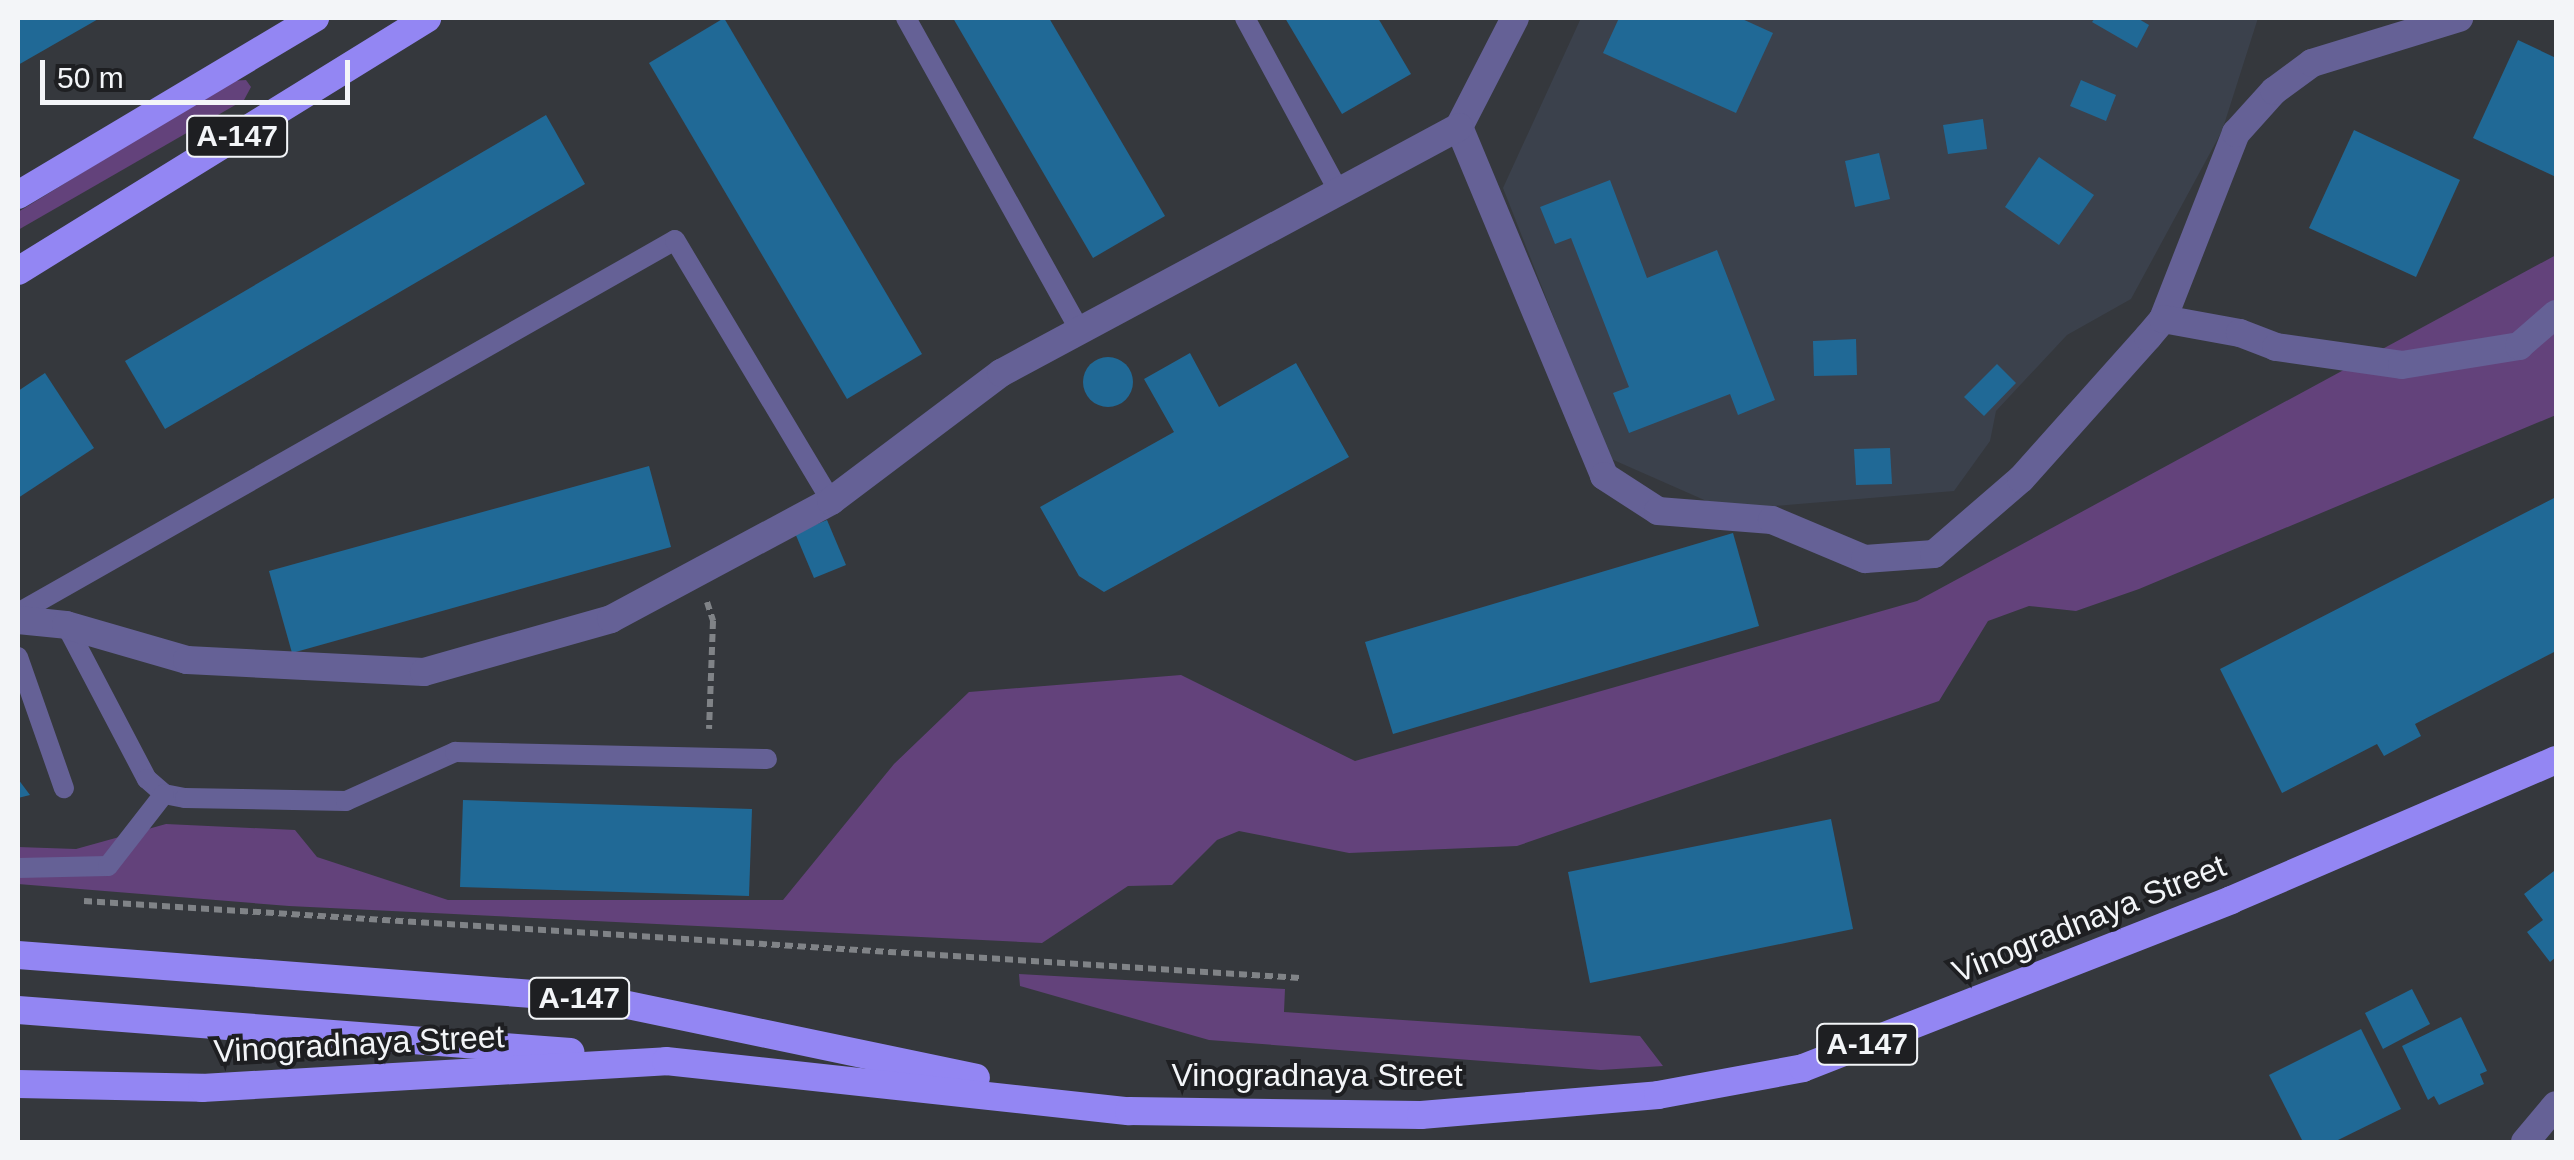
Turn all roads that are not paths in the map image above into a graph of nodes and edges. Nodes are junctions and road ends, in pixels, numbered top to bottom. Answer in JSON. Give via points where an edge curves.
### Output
{"nodes":[{"id":1,"x":315,"y":18,"type":"edge"},
{"id":2,"x":427,"y":18,"type":"edge"},
{"id":3,"x":906,"y":18,"type":"edge"},
{"id":4,"x":1245,"y":18,"type":"edge"},
{"id":5,"x":1516,"y":18,"type":"edge"},
{"id":6,"x":2458,"y":18,"type":"edge"},
{"id":7,"x":1459,"y":128,"type":"junction"},
{"id":8,"x":1339,"y":192,"type":"junction"},
{"id":9,"x":18,"y":194,"type":"edge"},
{"id":10,"x":47,"y":254,"type":"junction"},
{"id":11,"x":18,"y":270,"type":"edge"},
{"id":12,"x":18,"y":278,"type":"edge"},
{"id":13,"x":2556,"y":314,"type":"edge"},
{"id":14,"x":2163,"y":319,"type":"junction"},
{"id":15,"x":1080,"y":332,"type":"junction"},
{"id":16,"x":831,"y":500,"type":"junction"},
{"id":17,"x":18,"y":617,"type":"edge"},
{"id":18,"x":66,"y":624,"type":"junction"},
{"id":19,"x":18,"y":656,"type":"edge"},
{"id":20,"x":767,"y":759,"type":"dead end"},
{"id":21,"x":2556,"y":760,"type":"edge"},
{"id":22,"x":64,"y":788,"type":"dead end"},
{"id":23,"x":164,"y":794,"type":"junction"},
{"id":24,"x":18,"y":868,"type":"edge"},
{"id":25,"x":18,"y":956,"type":"edge"},
{"id":26,"x":18,"y":1010,"type":"edge"},
{"id":27,"x":666,"y":1061,"type":"junction"},
{"id":28,"x":18,"y":1084,"type":"edge"},
{"id":29,"x":2556,"y":1105,"type":"edge"},
{"id":30,"x":1130,"y":1110,"type":"junction"},
{"id":31,"x":2525,"y":1142,"type":"edge"}],
"edges":[{"from":1,"to":9,"type":"main road","number":"А-147"},
{"from":2,"to":10,"type":"main road","number":"А-147"},
{"from":3,"to":15,"type":"lane"},
{"from":4,"to":8,"type":"lane"},
{"from":5,"to":7,"type":"street"},
{"from":6,"to":14,"type":"street","via":[[2312,62],[2274,92],[2236,133]]},
{"from":7,"to":8,"type":"street"},
{"from":7,"to":14,"type":"street","via":[[1604,476],[1658,511],[1772,520],[1865,559],[1934,554],[2022,479]]},
{"from":8,"to":15,"type":"street"},
{"from":10,"to":11,"type":"main road","number":"А-147"},
{"from":10,"to":12,"type":"main road","number":"А-147"},
{"from":13,"to":14,"type":"street","via":[[2519,346],[2402,366],[2276,347],[2240,332]]},
{"from":15,"to":16,"type":"street","via":[[1001,373]]},
{"from":16,"to":17,"type":"lane","via":[[675,240]]},
{"from":16,"to":18,"type":"street","via":[[611,619],[424,672],[187,660]]},
{"from":17,"to":18,"type":"street"},
{"from":18,"to":23,"type":"lane","via":[[147,779]]},
{"from":19,"to":22,"type":"lane"},
{"from":20,"to":23,"type":"lane","via":[[455,752],[346,801]]},
{"from":21,"to":30,"type":"main road","name":"Vinogradnaya Street","number":"А-147","via":[[2142,936],[1803,1068],[1658,1095],[1422,1115]]},
{"from":23,"to":24,"type":"lane","via":[[108,866]]},
{"from":25,"to":30,"type":"main road","number":"А-147","via":[[599,999]]},
{"from":26,"to":27,"type":"main road"},
{"from":27,"to":28,"type":"main road","name":"Vinogradnaya Street","number":"А-147","via":[[202,1088]]},
{"from":27,"to":30,"type":"main road","name":"Vinogradnaya Street","number":"А-147"},
{"from":29,"to":31,"type":"street"}]}
